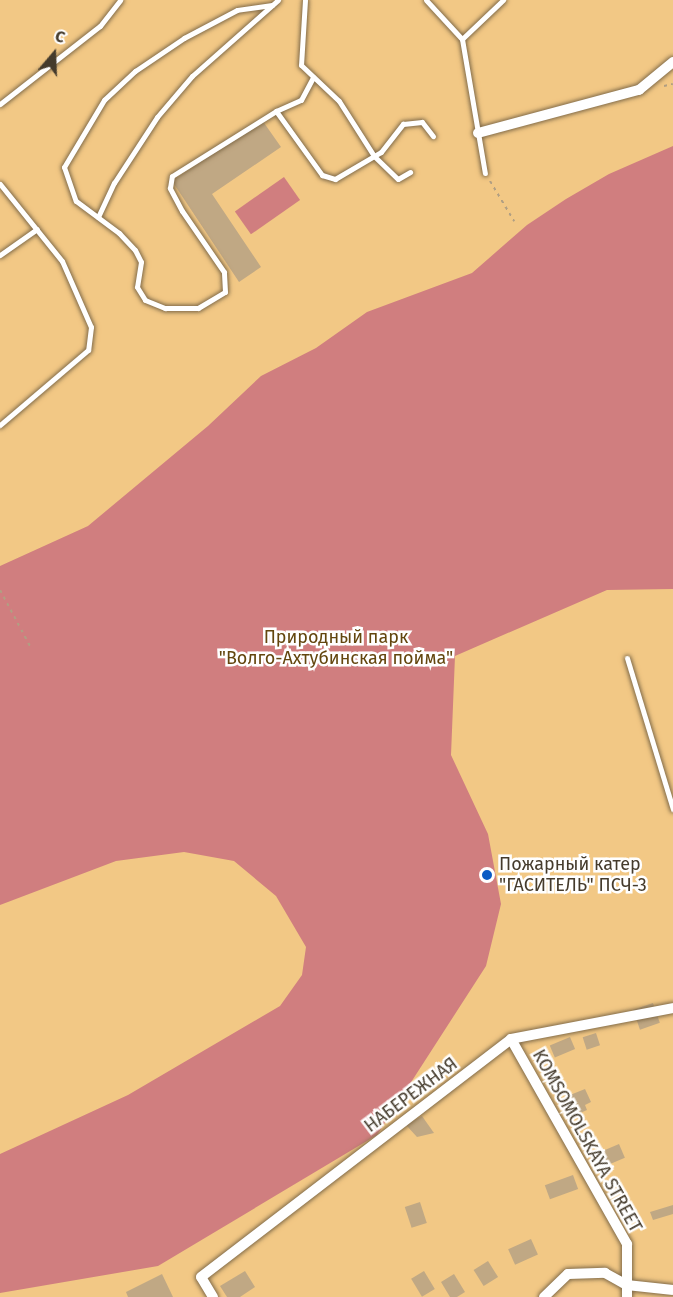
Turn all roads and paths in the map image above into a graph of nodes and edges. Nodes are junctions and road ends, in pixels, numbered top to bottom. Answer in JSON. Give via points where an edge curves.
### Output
{"nodes":[{"id":1,"x":120,"y":0,"type":"edge"},
{"id":2,"x":278,"y":0,"type":"edge"},
{"id":3,"x":305,"y":0,"type":"edge"},
{"id":4,"x":426,"y":0,"type":"edge"},
{"id":5,"x":503,"y":0,"type":"edge"},
{"id":6,"x":272,"y":5,"type":"junction"},
{"id":7,"x":462,"y":39,"type":"junction"},
{"id":8,"x":673,"y":62,"type":"edge"},
{"id":9,"x":314,"y":77,"type":"junction"},
{"id":10,"x":0,"y":104,"type":"edge"},
{"id":11,"x":276,"y":111,"type":"junction"},
{"id":12,"x":478,"y":133,"type":"junction"},
{"id":13,"x":433,"y":136,"type":"dead end"},
{"id":14,"x":374,"y":156,"type":"junction"},
{"id":15,"x":410,"y":172,"type":"dead end"},
{"id":16,"x":485,"y":174,"type":"joint"},
{"id":17,"x":0,"y":184,"type":"edge"},
{"id":18,"x":98,"y":217,"type":"junction"},
{"id":19,"x":513,"y":221,"type":"dead end"},
{"id":20,"x":37,"y":229,"type":"junction"},
{"id":21,"x":0,"y":255,"type":"edge"},
{"id":22,"x":0,"y":425,"type":"edge"},
{"id":23,"x":0,"y":590,"type":"edge"},
{"id":24,"x":30,"y":646,"type":"dead end"},
{"id":25,"x":627,"y":658,"type":"dead end"},
{"id":26,"x":673,"y":809,"type":"edge"},
{"id":27,"x":673,"y":1008,"type":"edge"},
{"id":28,"x":511,"y":1039,"type":"junction"},
{"id":29,"x":627,"y":1285,"type":"junction"},
{"id":30,"x":673,"y":1290,"type":"edge"},
{"id":31,"x":213,"y":1297,"type":"edge"},
{"id":32,"x":544,"y":1297,"type":"edge"},
{"id":33,"x":627,"y":1297,"type":"edge"}],
"edges":[{"from":1,"to":10,"type":"lane","via":[[100,26]]},
{"from":2,"to":6,"type":"lane"},
{"from":3,"to":9,"type":"lane","via":[[301,64]]},
{"from":4,"to":7,"type":"lane"},
{"from":5,"to":7,"type":"lane"},
{"from":6,"to":18,"type":"lane","via":[[192,76],[157,117],[114,183]]},
{"from":6,"to":18,"type":"lane","via":[[237,10],[184,38],[135,71],[104,100],[64,167],[76,201]]},
{"from":7,"to":12,"type":"lane"},
{"from":8,"to":12,"type":"street","via":[[639,90]]},
{"from":9,"to":11,"type":"lane","via":[[301,100]]},
{"from":9,"to":14,"type":"lane","via":[[339,101]]},
{"from":11,"to":14,"type":"lane","via":[[322,175],[334,179]]},
{"from":11,"to":18,"type":"lane","via":[[172,176],[170,188],[182,211],[224,272],[225,292],[198,308],[165,308],[145,300],[137,287],[141,262],[135,250]]},
{"from":12,"to":16,"type":"lane"},
{"from":13,"to":14,"type":"lane","via":[[422,122],[411,121],[403,124]]},
{"from":14,"to":15,"type":"lane","via":[[398,179]]},
{"from":16,"to":19,"type":"path"},
{"from":17,"to":20,"type":"lane"},
{"from":20,"to":21,"type":"lane"},
{"from":20,"to":22,"type":"lane","via":[[62,261],[91,327],[88,350]]},
{"from":23,"to":24,"type":"path"},
{"from":25,"to":26,"type":"lane"},
{"from":27,"to":28,"type":"street","name":"НАБЕРЕЖНАЯ"},
{"from":28,"to":29,"type":"street","name":"KOMSOMOLSKAYA STREET","via":[[627,1244]]},
{"from":28,"to":31,"type":"street","name":"НАБЕРЕЖНАЯ","via":[[201,1277]]},
{"from":29,"to":30,"type":"street"},
{"from":29,"to":32,"type":"street","via":[[604,1273],[568,1274]]},
{"from":29,"to":33,"type":"street","name":"KOMSOMOLSKAYA STREET"}]}
